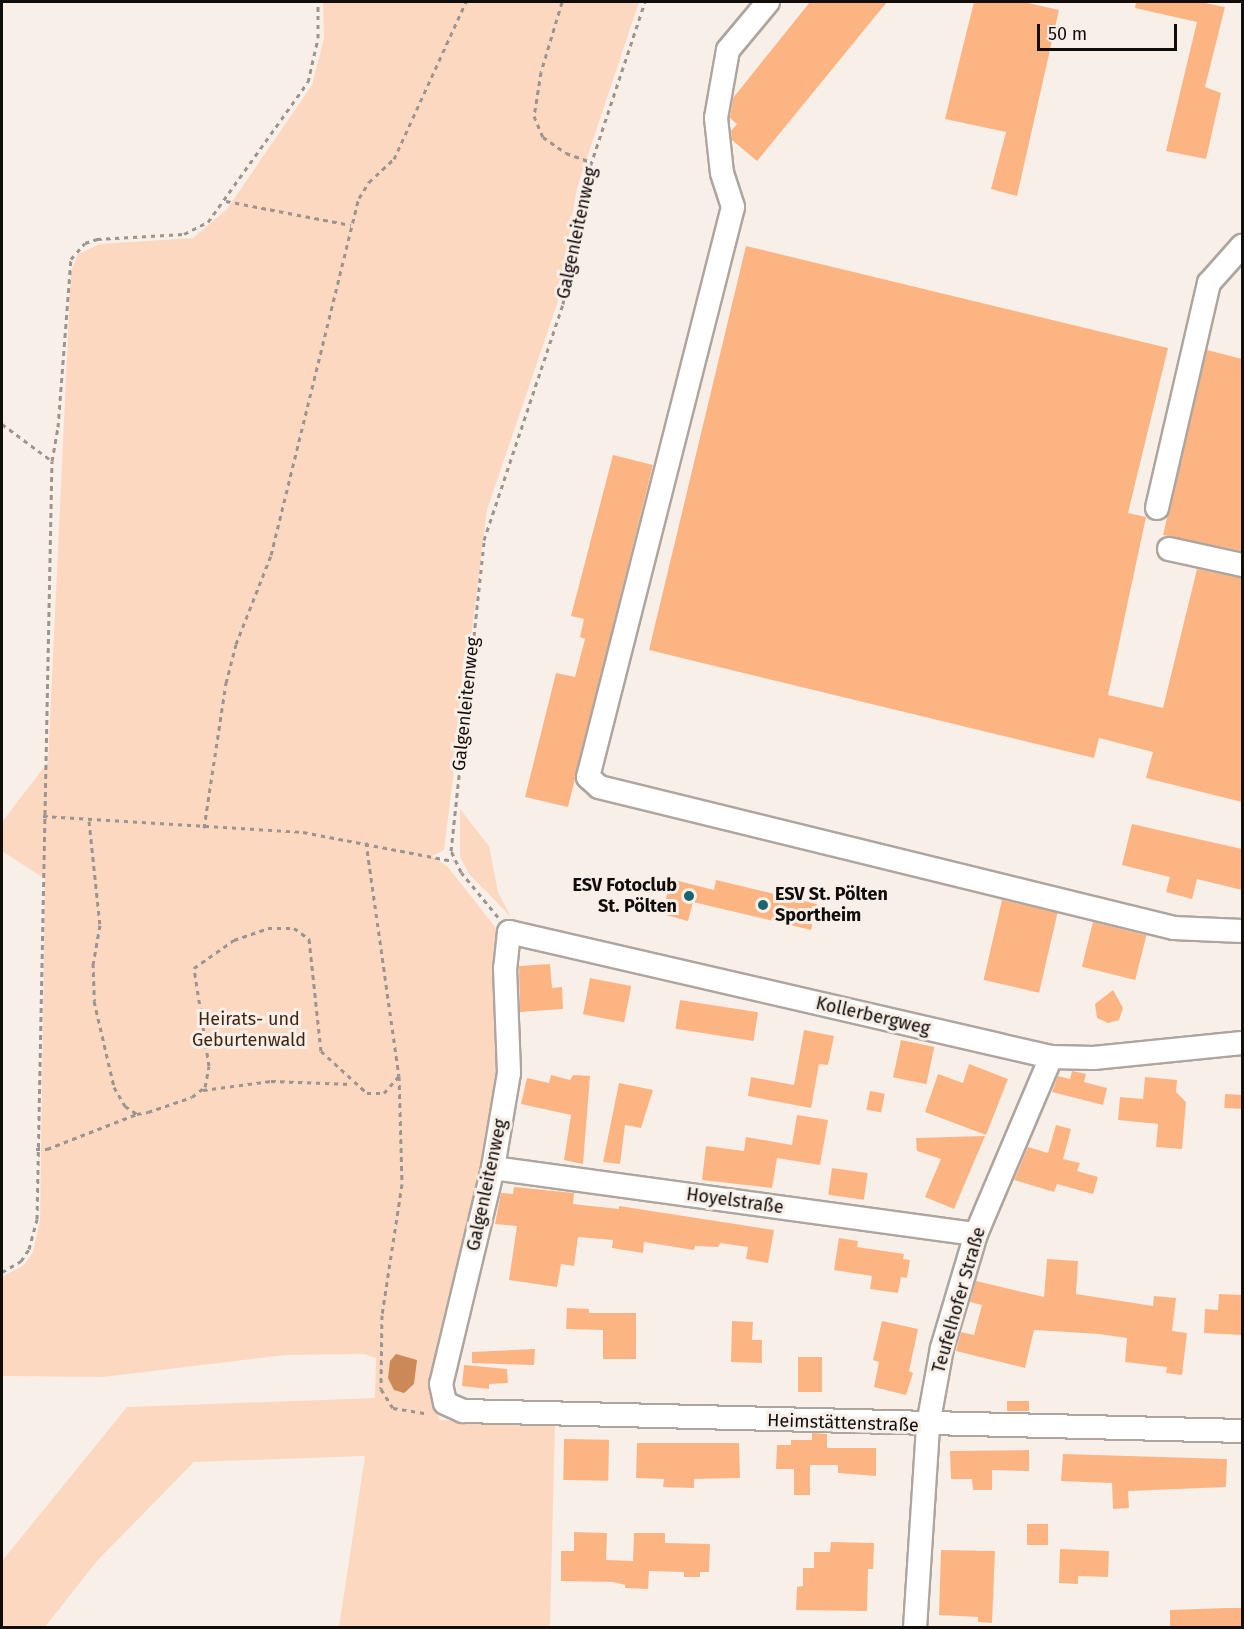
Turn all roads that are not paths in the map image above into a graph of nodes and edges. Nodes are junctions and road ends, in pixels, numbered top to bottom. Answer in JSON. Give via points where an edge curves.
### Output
{"nodes":[{"id":1,"x":768,"y":2,"type":"edge"},
{"id":2,"x":1242,"y":246,"type":"edge"},
{"id":3,"x":1157,"y":508,"type":"dead end"},
{"id":4,"x":1169,"y":549,"type":"dead end"},
{"id":5,"x":1242,"y":565,"type":"edge"},
{"id":6,"x":1242,"y":931,"type":"edge"},
{"id":7,"x":509,"y":932,"type":"joint"},
{"id":8,"x":1242,"y":1043,"type":"edge"},
{"id":9,"x":1051,"y":1057,"type":"junction"},
{"id":10,"x":494,"y":1168,"type":"junction"},
{"id":11,"x":976,"y":1233,"type":"junction"},
{"id":12,"x":445,"y":1403,"type":"joint"},
{"id":13,"x":928,"y":1425,"type":"junction"},
{"id":14,"x":1242,"y":1431,"type":"edge"},
{"id":15,"x":915,"y":1628,"type":"edge"}],
"edges":[{"from":1,"to":6,"type":"street","via":[[728,50],[716,118],[722,173],[734,207],[588,777],[599,787],[1174,928]]},
{"from":2,"to":3,"type":"street","via":[[1209,283]]},
{"from":4,"to":5,"type":"street"},
{"from":7,"to":9,"type":"street","name":"Kollerbergweg"},
{"from":7,"to":10,"type":"street","name":"Galgenleitenweg","via":[[505,968],[510,1059]]},
{"from":8,"to":9,"type":"street","name":"Kollerbergweg","via":[[1094,1058]]},
{"from":9,"to":11,"type":"street","name":"Teufelhofer Straße"},
{"from":10,"to":11,"type":"street","name":"Hoyelstraße"},
{"from":10,"to":12,"type":"street","name":"Galgenleitenweg","via":[[441,1384]]},
{"from":11,"to":13,"type":"street","name":"Teufelhofer Straße","via":[[942,1348]]},
{"from":12,"to":13,"type":"street","name":"Heimstättenstraße","via":[[463,1411]]},
{"from":13,"to":14,"type":"street","name":"Heimstättenstraße"},
{"from":13,"to":15,"type":"street","name":"Teufelhofer Straße"}]}
